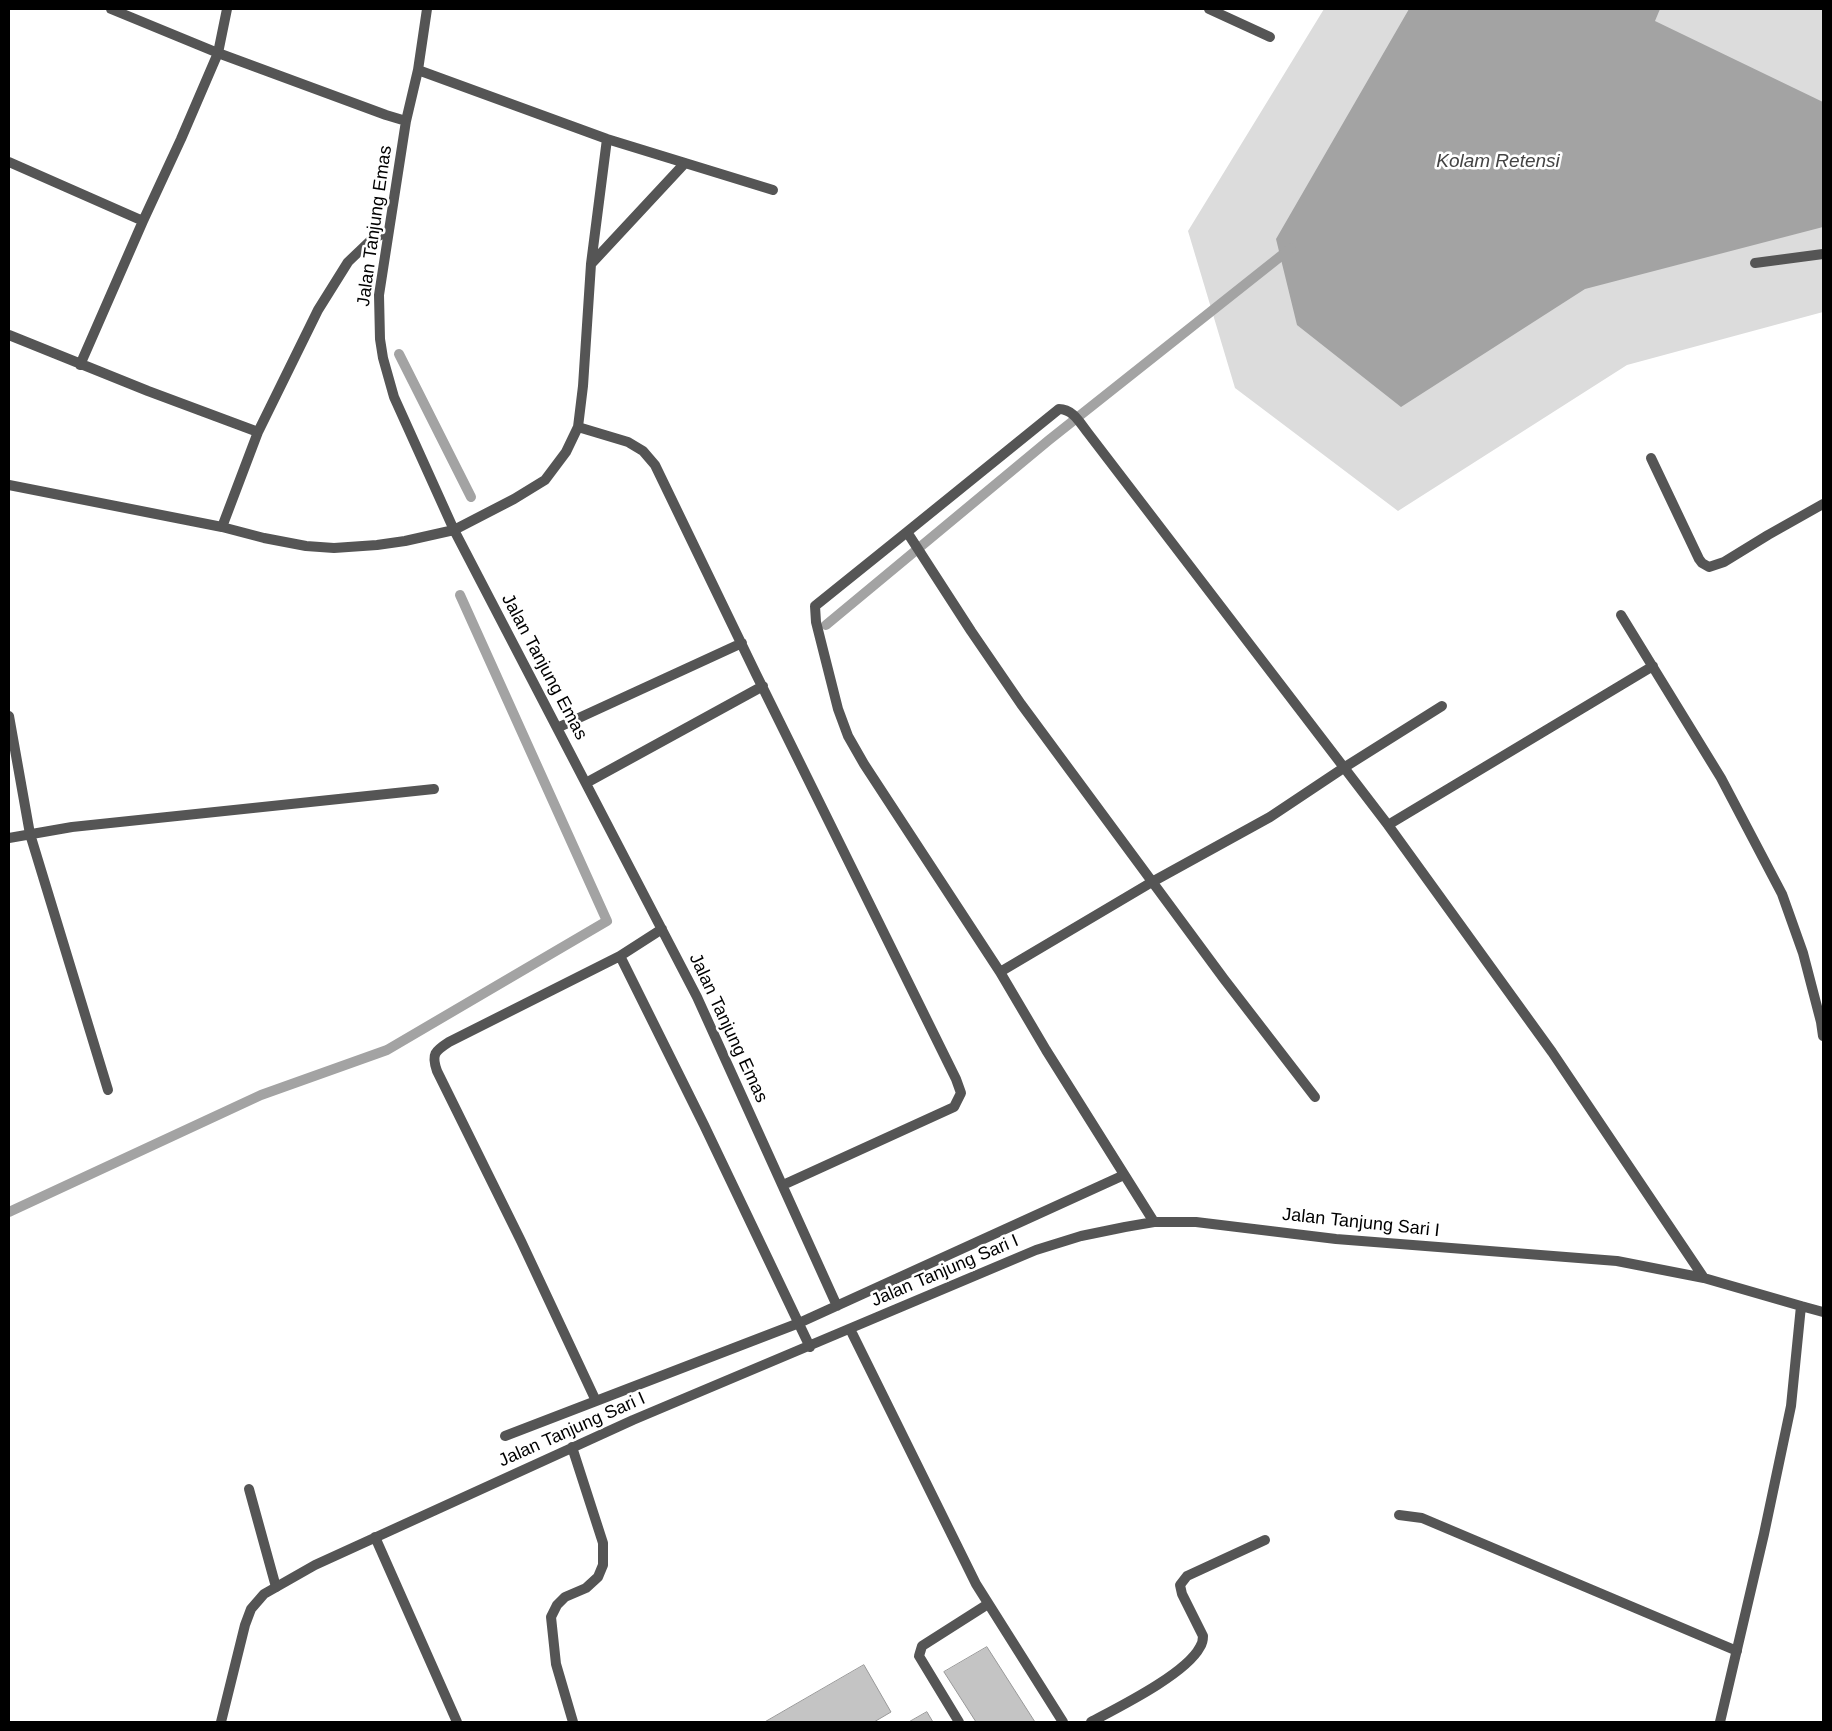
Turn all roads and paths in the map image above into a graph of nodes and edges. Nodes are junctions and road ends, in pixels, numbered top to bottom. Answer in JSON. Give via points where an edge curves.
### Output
{"nodes":[{"id":1,"x":110,"y":9,"type":"edge"},
{"id":2,"x":227,"y":9,"type":"edge"},
{"id":3,"x":427,"y":9,"type":"edge"},
{"id":4,"x":1209,"y":9,"type":"edge"},
{"id":5,"x":1270,"y":37,"type":"dead end"},
{"id":6,"x":218,"y":52,"type":"junction"},
{"id":7,"x":418,"y":70,"type":"junction"},
{"id":8,"x":406,"y":120,"type":"junction"},
{"id":9,"x":607,"y":139,"type":"junction"},
{"id":10,"x":9,"y":162,"type":"edge"},
{"id":11,"x":685,"y":163,"type":"junction"},
{"id":12,"x":773,"y":190,"type":"dead end"},
{"id":13,"x":143,"y":221,"type":"junction"},
{"id":14,"x":389,"y":230,"type":"junction"},
{"id":15,"x":1823,"y":254,"type":"edge"},
{"id":16,"x":1755,"y":263,"type":"dead end"},
{"id":17,"x":591,"y":264,"type":"junction"},
{"id":18,"x":9,"y":335,"type":"edge"},
{"id":19,"x":80,"y":364,"type":"junction"},
{"id":20,"x":578,"y":427,"type":"junction"},
{"id":21,"x":258,"y":432,"type":"junction"},
{"id":22,"x":1651,"y":458,"type":"dead end"},
{"id":23,"x":9,"y":485,"type":"edge"},
{"id":24,"x":1823,"y":504,"type":"edge"},
{"id":25,"x":222,"y":527,"type":"junction"},
{"id":26,"x":454,"y":530,"type":"junction"},
{"id":27,"x":908,"y":532,"type":"junction"},
{"id":28,"x":1621,"y":615,"type":"dead end"},
{"id":29,"x":743,"y":646,"type":"junction"},
{"id":30,"x":1653,"y":666,"type":"junction"},
{"id":31,"x":763,"y":686,"type":"junction"},
{"id":32,"x":1442,"y":706,"type":"dead end"},
{"id":33,"x":9,"y":716,"type":"edge"},
{"id":34,"x":557,"y":728,"type":"junction"},
{"id":35,"x":1345,"y":766,"type":"junction"},
{"id":36,"x":586,"y":783,"type":"junction"},
{"id":37,"x":434,"y":789,"type":"dead end"},
{"id":38,"x":1388,"y":825,"type":"junction"},
{"id":39,"x":30,"y":834,"type":"junction"},
{"id":40,"x":9,"y":838,"type":"edge"},
{"id":41,"x":1152,"y":882,"type":"junction"},
{"id":42,"x":662,"y":929,"type":"junction"},
{"id":43,"x":620,"y":956,"type":"junction"},
{"id":44,"x":1000,"y":972,"type":"junction"},
{"id":45,"x":1823,"y":1036,"type":"edge"},
{"id":46,"x":108,"y":1090,"type":"dead end"},
{"id":47,"x":1315,"y":1097,"type":"dead end"},
{"id":48,"x":1124,"y":1175,"type":"junction"},
{"id":49,"x":783,"y":1185,"type":"junction"},
{"id":50,"x":1154,"y":1222,"type":"junction"},
{"id":51,"x":1704,"y":1278,"type":"junction"},
{"id":52,"x":838,"y":1306,"type":"junction"},
{"id":53,"x":1800,"y":1306,"type":"junction"},
{"id":54,"x":1823,"y":1308,"type":"edge"},
{"id":55,"x":1823,"y":1311,"type":"edge"},
{"id":56,"x":800,"y":1323,"type":"junction"},
{"id":57,"x":850,"y":1329,"type":"junction"},
{"id":58,"x":810,"y":1347,"type":"junction"},
{"id":59,"x":596,"y":1401,"type":"junction"},
{"id":60,"x":505,"y":1436,"type":"dead end"},
{"id":61,"x":572,"y":1447,"type":"junction"},
{"id":62,"x":249,"y":1489,"type":"dead end"},
{"id":63,"x":1399,"y":1515,"type":"dead end"},
{"id":64,"x":375,"y":1537,"type":"junction"},
{"id":65,"x":1265,"y":1540,"type":"dead end"},
{"id":66,"x":276,"y":1587,"type":"junction"},
{"id":67,"x":988,"y":1604,"type":"junction"},
{"id":68,"x":1737,"y":1651,"type":"junction"},
{"id":69,"x":221,"y":1722,"type":"edge"},
{"id":70,"x":457,"y":1722,"type":"edge"},
{"id":71,"x":573,"y":1722,"type":"edge"},
{"id":72,"x":959,"y":1722,"type":"edge"},
{"id":73,"x":1063,"y":1722,"type":"edge"},
{"id":74,"x":1091,"y":1722,"type":"edge"},
{"id":75,"x":1720,"y":1722,"type":"edge"}],
"edges":[{"from":1,"to":6,"type":"street"},
{"from":2,"to":6,"type":"street"},
{"from":3,"to":7,"type":"street","name":"Jalan Tanjung Emas"},
{"from":4,"to":5,"type":"street"},
{"from":6,"to":8,"type":"street"},
{"from":6,"to":13,"type":"street"},
{"from":7,"to":8,"type":"street","name":"Jalan Tanjung Emas"},
{"from":7,"to":9,"type":"street"},
{"from":8,"to":14,"type":"street","name":"Jalan Tanjung Emas"},
{"from":9,"to":11,"type":"street"},
{"from":9,"to":17,"type":"street"},
{"from":10,"to":13,"type":"street"},
{"from":11,"to":12,"type":"street"},
{"from":11,"to":17,"type":"street"},
{"from":13,"to":19,"type":"street"},
{"from":14,"to":21,"type":"street","via":[[359,251],[335,282],[304,335]]},
{"from":14,"to":26,"type":"street","name":"Jalan Tanjung Emas","via":[[379,295],[378,321],[383,358],[401,413]]},
{"from":15,"to":16,"type":"street"},
{"from":17,"to":20,"type":"street"},
{"from":18,"to":19,"type":"street"},
{"from":19,"to":21,"type":"street"},
{"from":20,"to":26,"type":"street","via":[[566,452],[545,480]]},
{"from":20,"to":29,"type":"street","via":[[628,442],[643,451],[655,465]]},
{"from":21,"to":25,"type":"street"},
{"from":22,"to":24,"type":"street","via":[[1699,559],[1709,567],[1724,562]]},
{"from":23,"to":25,"type":"street"},
{"from":25,"to":26,"type":"street","via":[[306,546],[334,548],[377,546]]},
{"from":26,"to":34,"type":"street","name":"Jalan Tanjung Emas"},
{"from":27,"to":35,"type":"street","via":[[1059,409],[1071,412]]},
{"from":27,"to":41,"type":"street","via":[[1021,704]]},
{"from":27,"to":44,"type":"street","via":[[819,602],[815,606],[816,622],[848,736]]},
{"from":28,"to":30,"type":"street"},
{"from":29,"to":31,"type":"street"},
{"from":29,"to":34,"type":"street"},
{"from":30,"to":38,"type":"street"},
{"from":30,"to":45,"type":"street","via":[[1721,778],[1782,894],[1803,953]]},
{"from":31,"to":36,"type":"street"},
{"from":31,"to":49,"type":"street","via":[[961,1093],[954,1107]]},
{"from":32,"to":35,"type":"street"},
{"from":33,"to":39,"type":"street"},
{"from":34,"to":36,"type":"street","name":"Jalan Tanjung Emas"},
{"from":35,"to":38,"type":"street"},
{"from":35,"to":41,"type":"street","via":[[1270,817]]},
{"from":36,"to":42,"type":"street","name":"Jalan Tanjung Emas"},
{"from":37,"to":39,"type":"street"},
{"from":38,"to":51,"type":"street","via":[[1552,1052]]},
{"from":39,"to":40,"type":"street"},
{"from":39,"to":46,"type":"street"},
{"from":41,"to":44,"type":"street"},
{"from":41,"to":47,"type":"street"},
{"from":42,"to":43,"type":"street"},
{"from":42,"to":49,"type":"street","name":"Jalan Tanjung Emas","via":[[697,997]]},
{"from":43,"to":56,"type":"street"},
{"from":43,"to":59,"type":"street","via":[[449,1042],[434,1056],[437,1071]]},
{"from":44,"to":48,"type":"street"},
{"from":48,"to":50,"type":"street"},
{"from":48,"to":52,"type":"street"},
{"from":49,"to":52,"type":"street","name":"Jalan Tanjung Emas"},
{"from":50,"to":51,"type":"street","name":"Jalan Tanjung Sari I","via":[[1196,1222],[1336,1238],[1616,1261]]},
{"from":50,"to":57,"type":"street","name":"Jalan Tanjung Sari I","via":[[1080,1236],[1036,1250]]},
{"from":51,"to":53,"type":"street","name":"Jalan Tanjung Sari I"},
{"from":52,"to":56,"type":"street"},
{"from":53,"to":55,"type":"street","name":"Jalan Tanjung Sari I"},
{"from":53,"to":68,"type":"street","via":[[1791,1406]]},
{"from":54,"to":55,"type":"street"},
{"from":56,"to":58,"type":"street"},
{"from":56,"to":59,"type":"street"},
{"from":57,"to":58,"type":"street","name":"Jalan Tanjung Sari I"},
{"from":57,"to":67,"type":"street"},
{"from":58,"to":61,"type":"street","name":"Jalan Tanjung Sari I"},
{"from":59,"to":60,"type":"street"},
{"from":61,"to":64,"type":"street","name":"Jalan Tanjung Sari I"},
{"from":61,"to":71,"type":"street","via":[[603,1543],[603,1565],[598,1577],[586,1588],[564,1597],[551,1617],[556,1664]]},
{"from":62,"to":66,"type":"street"},
{"from":63,"to":68,"type":"street","via":[[1422,1518]]},
{"from":64,"to":66,"type":"street","name":"Jalan Tanjung Sari I","via":[[315,1564]]},
{"from":64,"to":70,"type":"street"},
{"from":65,"to":74,"type":"street","via":[[1187,1576],[1180,1585],[1204,1636],[1201,1646],[1164,1681]]},
{"from":66,"to":69,"type":"street","name":"Jalan Tanjung Sari I","via":[[257,1601],[247,1617]]},
{"from":67,"to":72,"type":"street","via":[[922,1646],[919,1652]]},
{"from":67,"to":73,"type":"street"},
{"from":68,"to":75,"type":"street"}]}
